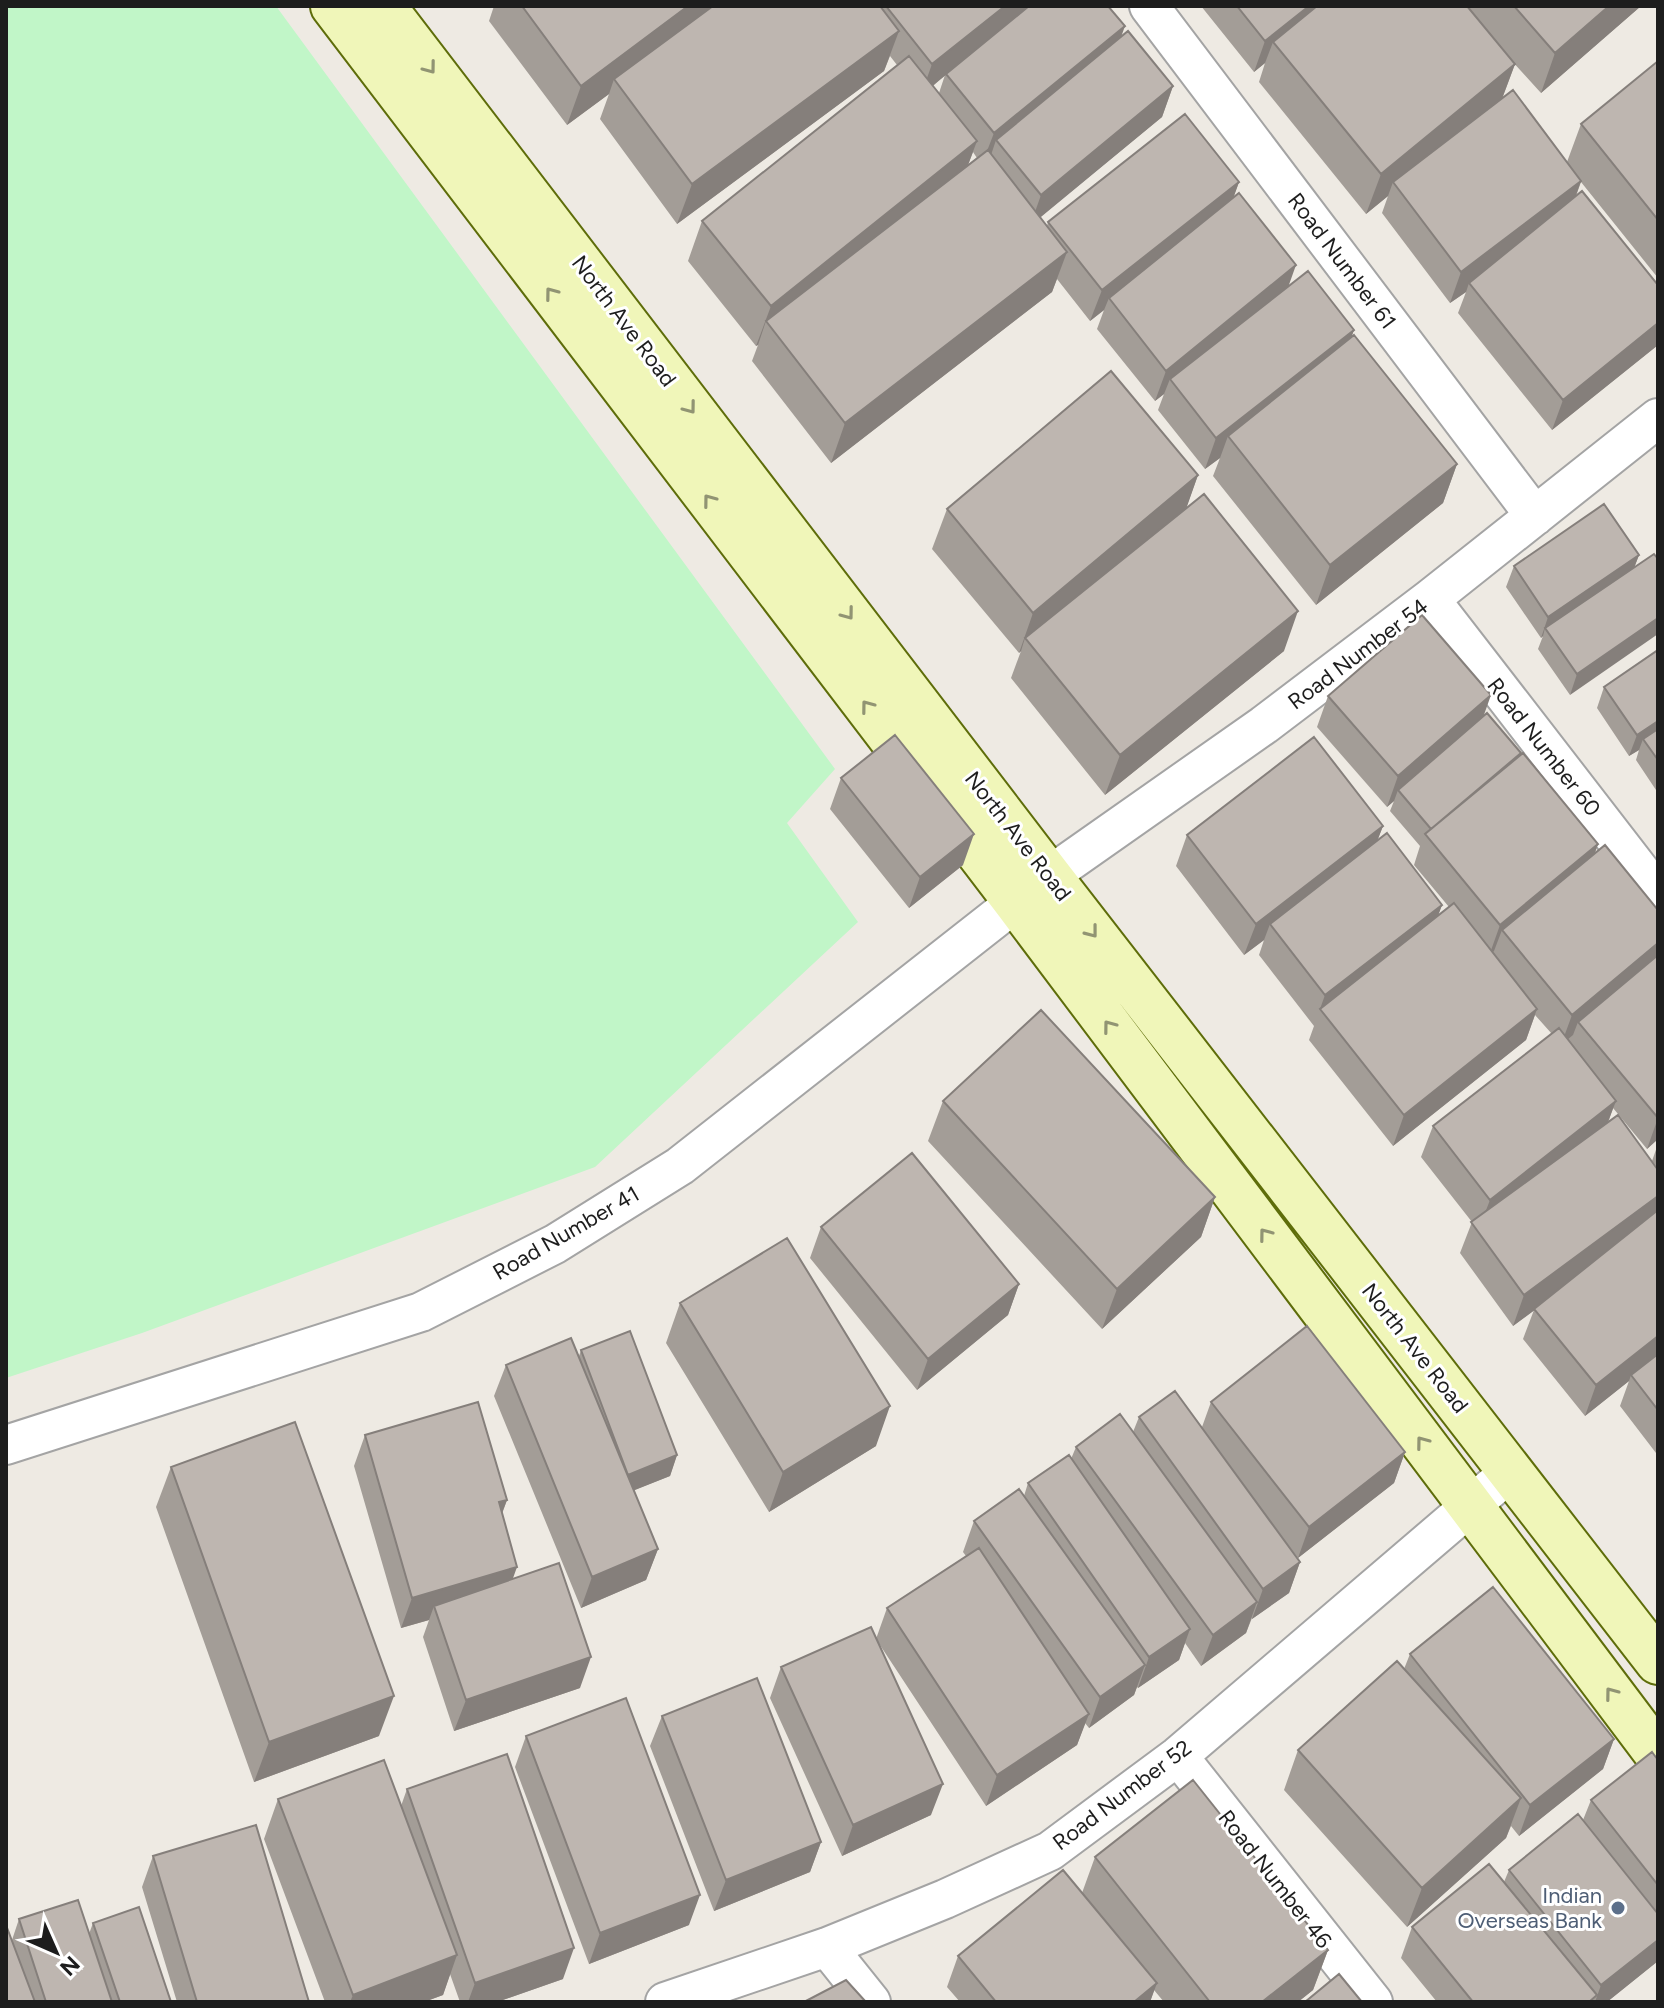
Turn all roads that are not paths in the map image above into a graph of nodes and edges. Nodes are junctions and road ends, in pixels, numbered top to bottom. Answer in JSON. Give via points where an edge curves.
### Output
{"nodes":[{"id":1,"x":333,"y":6,"type":"edge"},
{"id":2,"x":383,"y":6,"type":"edge"},
{"id":3,"x":1149,"y":6,"type":"edge"},
{"id":4,"x":1658,"y":418,"type":"edge"},
{"id":5,"x":1535,"y":516,"type":"junction"},
{"id":6,"x":1430,"y":599,"type":"junction"},
{"id":7,"x":1032,"y":889,"type":"junction"},
{"id":8,"x":1658,"y":894,"type":"edge"},
{"id":9,"x":6,"y":1445,"type":"edge"},
{"id":10,"x":1510,"y":1472,"type":"junction"},
{"id":11,"x":1468,"y":1504,"type":"junction"},
{"id":12,"x":1658,"y":1662,"type":"edge"},
{"id":13,"x":1658,"y":1755,"type":"edge"},
{"id":14,"x":1178,"y":1756,"type":"junction"},
{"id":15,"x":827,"y":1947,"type":"junction"},
{"id":16,"x":665,"y":2002,"type":"edge"},
{"id":17,"x":871,"y":2002,"type":"edge"},
{"id":18,"x":1373,"y":2002,"type":"edge"}],
"edges":[{"from":7,"to":1,"type":"street","one_way":true},
{"from":2,"to":7,"type":"street","name":"North Ave Road","one_way":true},
{"from":3,"to":5,"type":"street","name":"Road Number 61"},
{"from":4,"to":5,"type":"street","name":"Road Number 54"},
{"from":5,"to":6,"type":"street","name":"Road Number 54"},
{"from":6,"to":7,"type":"street","name":"Road Number 54","via":[[1264,725]]},
{"from":6,"to":8,"type":"street","name":"Road Number 60"},
{"from":7,"to":9,"type":"street","name":"Road Number 41","via":[[680,1166],[555,1244],[421,1312]]},
{"from":7,"to":10,"type":"street","name":"North Ave Road","one_way":true},
{"from":11,"to":7,"type":"street","one_way":true},
{"from":10,"to":11,"type":"street","name":"Road Number 52"},
{"from":10,"to":12,"type":"street","name":"North Ave Road"},
{"from":13,"to":11,"type":"street","one_way":true},
{"from":11,"to":14,"type":"street","name":"Road Number 52"},
{"from":14,"to":15,"type":"street","name":"Road Number 52","via":[[1050,1851]]},
{"from":14,"to":18,"type":"street","name":"Road Number 46"},
{"from":15,"to":16,"type":"street","name":"Road Number 52"},
{"from":15,"to":17,"type":"street"}]}
